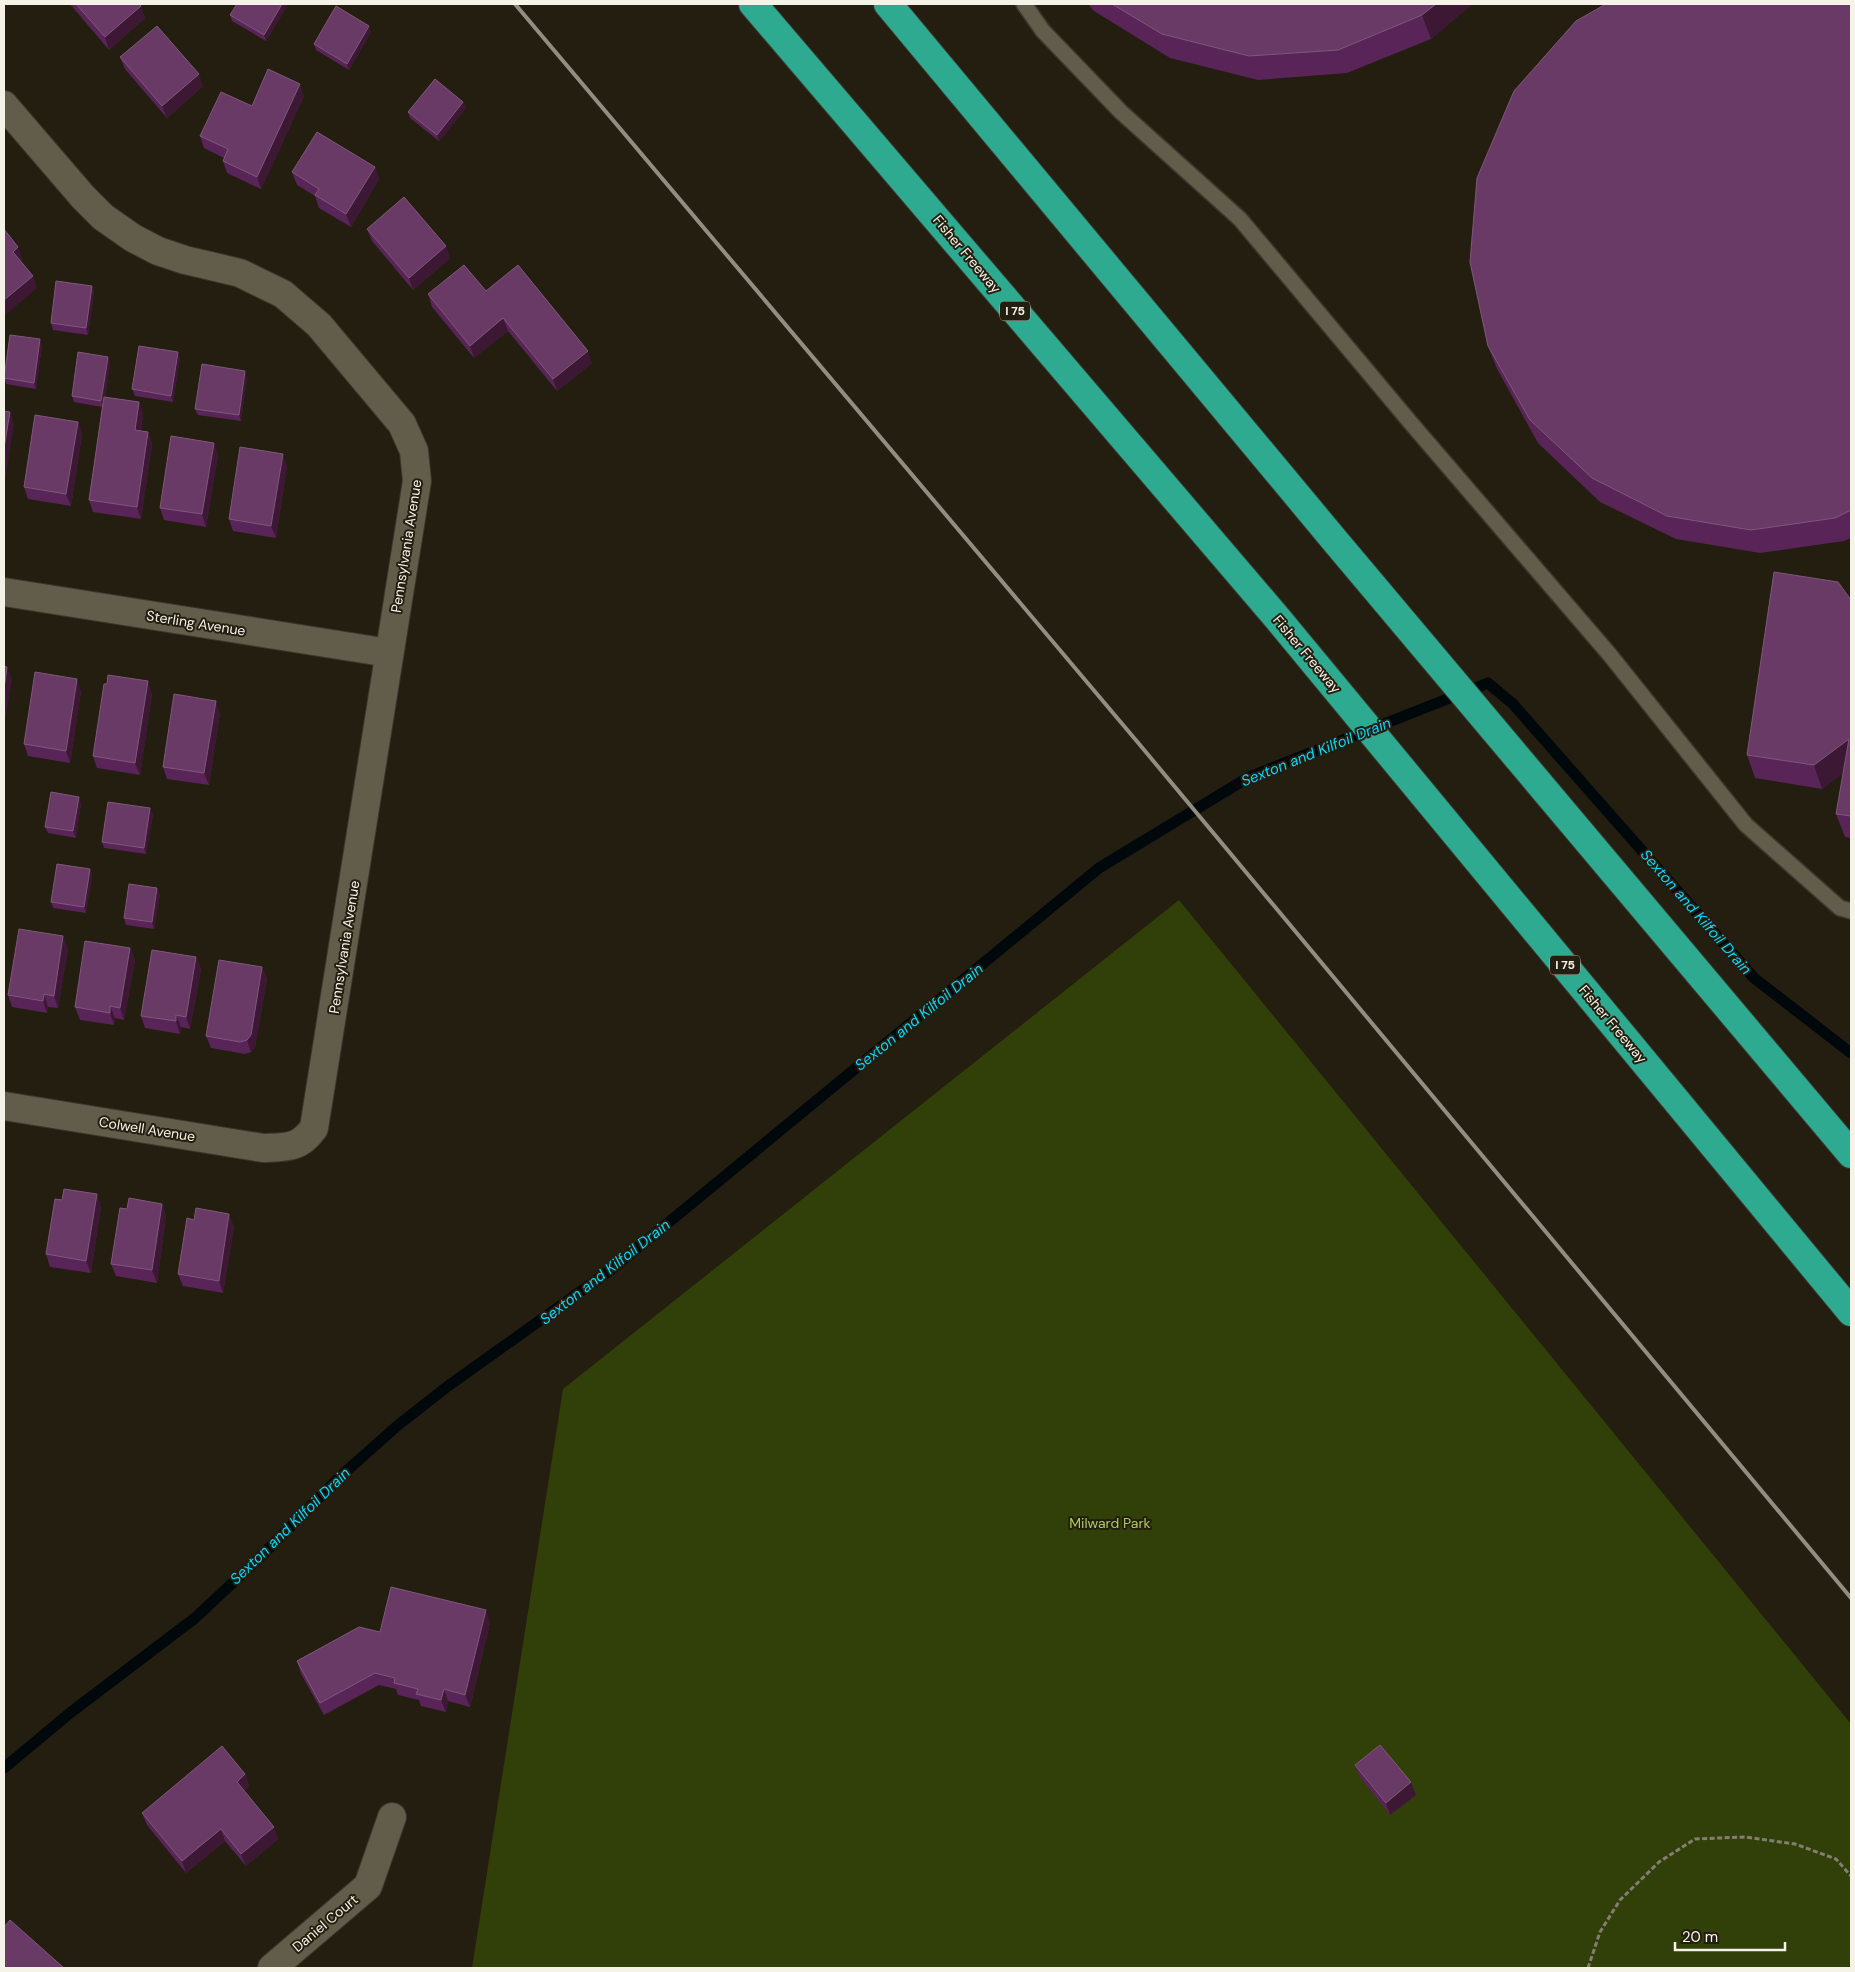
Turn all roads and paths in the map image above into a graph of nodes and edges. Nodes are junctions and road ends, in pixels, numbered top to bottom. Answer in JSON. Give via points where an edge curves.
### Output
{"nodes":[{"id":1,"x":753,"y":4,"type":"edge"},
{"id":2,"x":888,"y":4,"type":"edge"},
{"id":3,"x":1024,"y":4,"type":"edge"},
{"id":4,"x":4,"y":105,"type":"edge"},
{"id":5,"x":4,"y":592,"type":"edge"},
{"id":6,"x":389,"y":653,"type":"junction"},
{"id":7,"x":1851,"y":911,"type":"edge"},
{"id":8,"x":4,"y":1106,"type":"edge"},
{"id":9,"x":290,"y":1147,"type":"joint"},
{"id":10,"x":1851,"y":1154,"type":"edge"},
{"id":11,"x":1851,"y":1312,"type":"edge"},
{"id":12,"x":392,"y":1817,"type":"dead end"},
{"id":13,"x":1851,"y":1876,"type":"edge"},
{"id":14,"x":272,"y":1968,"type":"edge"},
{"id":15,"x":1588,"y":1968,"type":"edge"}],
"edges":[{"from":1,"to":11,"type":"highway","name":"Fisher Freeway","number":"I 75","via":[[1278,619]]},
{"from":2,"to":10,"type":"highway"},
{"from":3,"to":7,"type":"lane","via":[[1043,31],[1121,112],[1240,219],[1610,654],[1746,825],[1840,908]]},
{"from":4,"to":6,"type":"street","name":"Pennsylvania Avenue","via":[[83,197],[103,217],[133,238],[185,260],[240,273],[283,294],[319,325],[402,424],[414,451],[418,481]]},
{"from":5,"to":6,"type":"street","name":"Sterling Avenue"},
{"from":6,"to":9,"type":"street","name":"Pennsylvania Avenue","via":[[318,1116],[307,1138]]},
{"from":8,"to":9,"type":"street","name":"Colwell Avenue","via":[[263,1148]]},
{"from":12,"to":14,"type":"street","name":"Daniel Court","via":[[368,1886]]},
{"from":13,"to":15,"type":"path","via":[[1836,1860],[1796,1844],[1745,1837],[1695,1839],[1659,1862],[1620,1900],[1600,1932]]}]}
